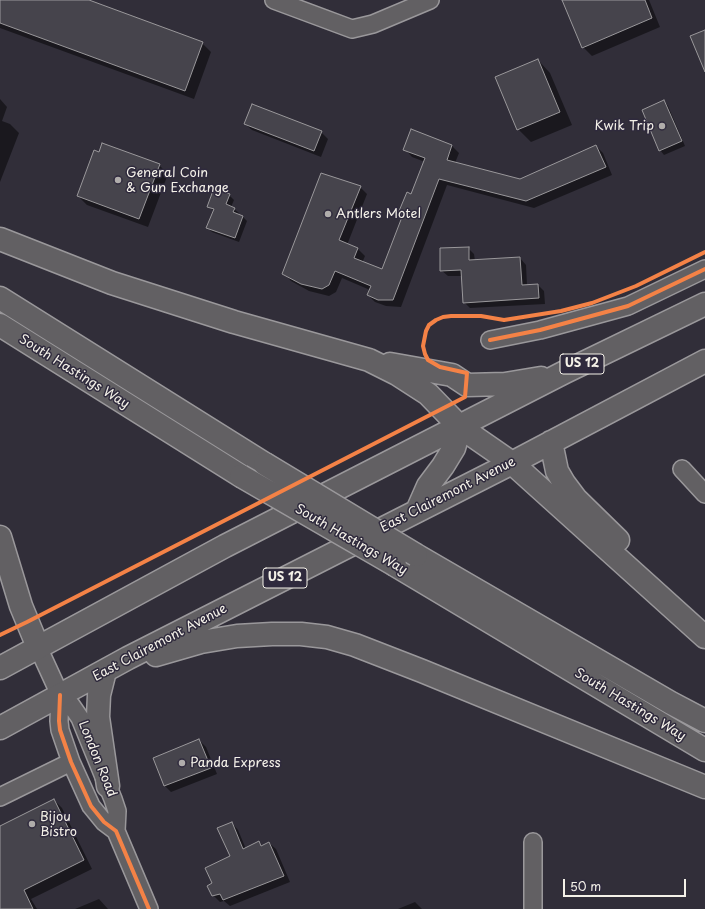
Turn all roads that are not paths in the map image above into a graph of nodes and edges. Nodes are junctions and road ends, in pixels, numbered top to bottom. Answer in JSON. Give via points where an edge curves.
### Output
{"nodes":[{"id":1,"x":274,"y":0,"type":"edge"},
{"id":2,"x":430,"y":0,"type":"edge"},
{"id":3,"x":0,"y":239,"type":"edge"},
{"id":4,"x":705,"y":269,"type":"edge"},
{"id":5,"x":0,"y":298,"type":"edge"},
{"id":6,"x":705,"y":304,"type":"edge"},
{"id":7,"x":0,"y":325,"type":"edge"},
{"id":8,"x":490,"y":340,"type":"dead end"},
{"id":9,"x":369,"y":360,"type":"junction"},
{"id":10,"x":705,"y":361,"type":"edge"},
{"id":11,"x":565,"y":372,"type":"junction"},
{"id":12,"x":460,"y":427,"type":"junction"},
{"id":13,"x":552,"y":442,"type":"junction"},
{"id":14,"x":512,"y":463,"type":"junction"},
{"id":15,"x":682,"y":469,"type":"dead end"},
{"id":16,"x":705,"y":494,"type":"edge"},
{"id":17,"x":417,"y":511,"type":"junction"},
{"id":18,"x":2,"y":543,"type":"edge"},
{"id":19,"x":0,"y":573,"type":"edge"},
{"id":20,"x":678,"y":611,"type":"junction"},
{"id":21,"x":705,"y":637,"type":"edge"},
{"id":22,"x":38,"y":647,"type":"junction"},
{"id":23,"x":0,"y":668,"type":"edge"},
{"id":24,"x":105,"y":671,"type":"junction"},
{"id":25,"x":60,"y":695,"type":"junction"},
{"id":26,"x":705,"y":721,"type":"edge"},
{"id":27,"x":0,"y":728,"type":"edge"},
{"id":28,"x":705,"y":750,"type":"edge"},
{"id":29,"x":72,"y":762,"type":"junction"},
{"id":30,"x":108,"y":786,"type":"junction"},
{"id":31,"x":705,"y":787,"type":"edge"},
{"id":32,"x":0,"y":797,"type":"edge"},
{"id":33,"x":116,"y":831,"type":"junction"},
{"id":34,"x":533,"y":842,"type":"dead end"},
{"id":35,"x":149,"y":909,"type":"edge"},
{"id":36,"x":533,"y":909,"type":"edge"}],
"edges":[{"from":1,"to":2,"type":"street","via":[[352,29],[373,24]]},
{"from":3,"to":9,"type":"main road","via":[[112,284]]},
{"from":4,"to":8,"type":"street","via":[[628,306],[540,330]]},
{"from":5,"to":26,"type":"main road","name":"South Hastings Way","bridge":true,"via":[[416,555]]},
{"from":6,"to":11,"type":"main road","number":"US 12"},
{"from":7,"to":28,"type":"main road","name":"South Hastings Way","bridge":true,"via":[[241,476]]},
{"from":9,"to":11,"type":"main road","via":[[452,375],[467,385],[505,384]]},
{"from":9,"to":12,"type":"main road","via":[[428,394]]},
{"from":10,"to":13,"type":"main road","name":"East Clairemont Avenue","number":"US 12"},
{"from":11,"to":12,"type":"main road","number":"US 12"},
{"from":12,"to":14,"type":"main road"},
{"from":12,"to":17,"type":"main road","via":[[454,448],[428,486]]},
{"from":12,"to":22,"type":"main road","number":"US 12","via":[[225,546]]},
{"from":13,"to":14,"type":"main road","name":"East Clairemont Avenue","number":"US 12"},
{"from":13,"to":20,"type":"main road","via":[[557,471],[564,483],[576,499],[626,548]]},
{"from":14,"to":17,"type":"main road","name":"East Clairemont Avenue","number":"US 12"},
{"from":14,"to":20,"type":"main road"},
{"from":15,"to":16,"type":"street"},
{"from":17,"to":24,"type":"main road","name":"East Clairemont Avenue","number":"US 12"},
{"from":18,"to":19,"type":"main road"},
{"from":18,"to":22,"type":"main road","via":[[21,606]]},
{"from":20,"to":21,"type":"main road"},
{"from":22,"to":23,"type":"main road","number":"US 12"},
{"from":22,"to":25,"type":"street","name":"London Road"},
{"from":24,"to":25,"type":"main road","name":"East Clairemont Avenue","number":"US 12"},
{"from":24,"to":30,"type":"main road","via":[[99,695],[98,717]]},
{"from":24,"to":31,"type":"main road","via":[[201,642],[237,636],[301,634],[327,637],[422,671]]},
{"from":25,"to":27,"type":"main road","name":"East Clairemont Avenue","number":"US 12"},
{"from":25,"to":29,"type":"street","name":"London Road","via":[[60,730]]},
{"from":25,"to":30,"type":"street","name":"London Road","via":[[80,718]]},
{"from":29,"to":32,"type":"street"},
{"from":29,"to":33,"type":"street","name":"London Road","via":[[91,806],[104,822]]},
{"from":30,"to":33,"type":"street","name":"London Road","via":[[117,811]]},
{"from":33,"to":35,"type":"street","name":"London Road"},
{"from":34,"to":36,"type":"street"}]}
